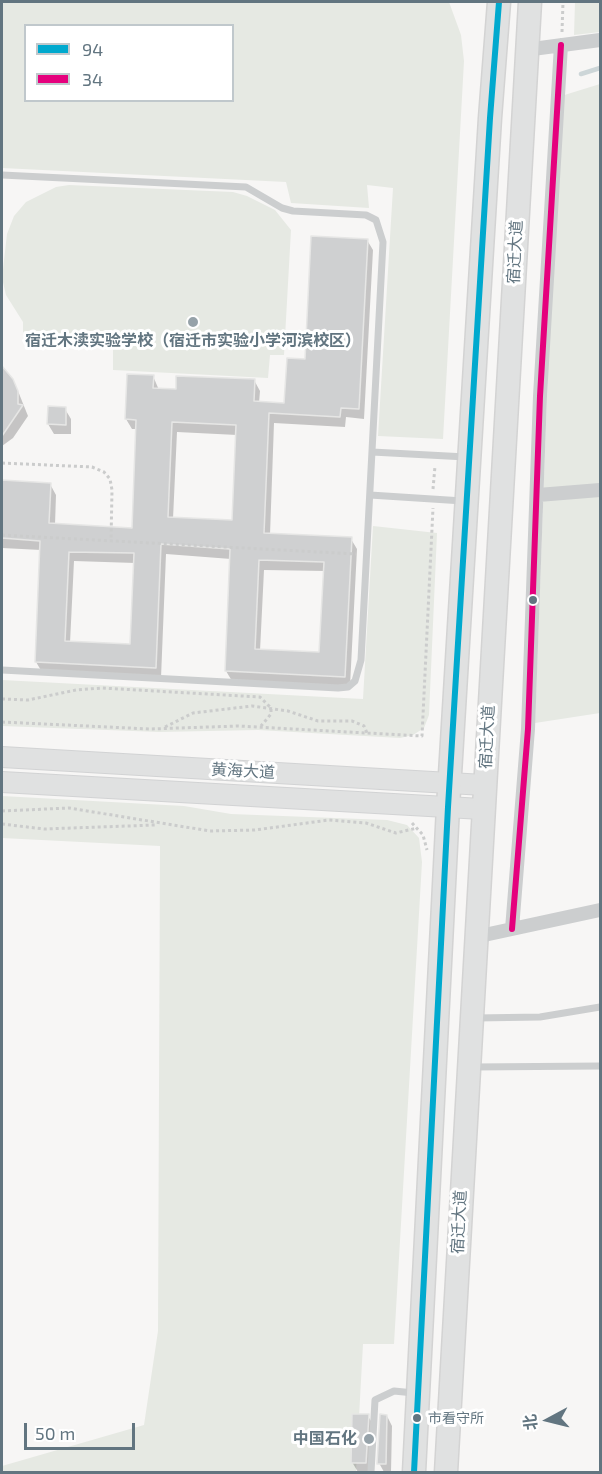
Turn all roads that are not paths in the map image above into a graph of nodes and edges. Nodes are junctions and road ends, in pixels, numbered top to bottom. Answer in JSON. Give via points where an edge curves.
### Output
{"nodes":[{"id":1,"x":499,"y":2,"type":"edge"},
{"id":2,"x":530,"y":2,"type":"edge"},
{"id":3,"x":600,"y":40,"type":"edge"},
{"id":4,"x":561,"y":45,"type":"junction"},
{"id":5,"x":525,"y":50,"type":"junction"},
{"id":6,"x":2,"y":176,"type":"edge"},
{"id":7,"x":372,"y":452,"type":"junction"},
{"id":8,"x":469,"y":457,"type":"junction"},
{"id":9,"x":600,"y":490,"type":"edge"},
{"id":10,"x":370,"y":495,"type":"junction"},
{"id":11,"x":538,"y":495,"type":"junction"},
{"id":12,"x":466,"y":501,"type":"junction"},
{"id":13,"x":2,"y":670,"type":"edge"},
{"id":14,"x":2,"y":757,"type":"edge"},
{"id":15,"x":2,"y":782,"type":"edge"},
{"id":16,"x":449,"y":783,"type":"junction"},
{"id":17,"x":484,"y":785,"type":"junction"},
{"id":18,"x":448,"y":807,"type":"junction"},
{"id":19,"x":482,"y":809,"type":"junction"},
{"id":20,"x":600,"y":910,"type":"edge"},
{"id":21,"x":512,"y":929,"type":"junction"},
{"id":22,"x":475,"y":937,"type":"junction"},
{"id":23,"x":600,"y":1006,"type":"edge"},
{"id":24,"x":470,"y":1018,"type":"junction"},
{"id":25,"x":600,"y":1066,"type":"edge"},
{"id":26,"x":467,"y":1067,"type":"junction"},
{"id":27,"x":419,"y":1393,"type":"junction"},
{"id":28,"x":371,"y":1473,"type":"edge"},
{"id":29,"x":414,"y":1473,"type":"edge"},
{"id":30,"x":446,"y":1473,"type":"edge"}],
"edges":[{"from":1,"to":8,"type":"main road","name":"宿迁大道"},
{"from":2,"to":5,"type":"main road","name":"宿迁大道"},
{"from":3,"to":4,"type":"street"},
{"from":4,"to":5,"type":"street"},
{"from":4,"to":11,"type":"street","via":[[540,396]]},
{"from":5,"to":17,"type":"main road","name":"宿迁大道"},
{"from":6,"to":7,"type":"lane","via":[[236,186],[256,191],[293,211],[366,215],[376,220],[383,242]]},
{"from":7,"to":8,"type":"lane"},
{"from":7,"to":10,"type":"lane"},
{"from":8,"to":12,"type":"main road","name":"宿迁大道"},
{"from":9,"to":11,"type":"street"},
{"from":10,"to":12,"type":"lane"},
{"from":10,"to":13,"type":"lane","via":[[361,660],[355,681],[348,687]]},
{"from":11,"to":21,"type":"street","via":[[528,729]]},
{"from":12,"to":16,"type":"main road","name":"宿迁大道"},
{"from":14,"to":16,"type":"main road","name":"黄海大道"},
{"from":15,"to":18,"type":"main road","name":"黄海大道"},
{"from":16,"to":17,"type":"main road","name":"黄海大道"},
{"from":16,"to":18,"type":"main road","name":"宿迁大道"},
{"from":17,"to":19,"type":"main road","name":"宿迁大道"},
{"from":18,"to":19,"type":"main road","name":"黄海大道"},
{"from":18,"to":27,"type":"main road","name":"宿迁大道"},
{"from":19,"to":22,"type":"main road","name":"宿迁大道"},
{"from":20,"to":21,"type":"street"},
{"from":21,"to":22,"type":"street"},
{"from":22,"to":24,"type":"main road","name":"宿迁大道"},
{"from":23,"to":24,"type":"lane","via":[[540,1017]]},
{"from":24,"to":26,"type":"main road","name":"宿迁大道"},
{"from":25,"to":26,"type":"lane"},
{"from":26,"to":30,"type":"main road","name":"宿迁大道"},
{"from":27,"to":28,"type":"lane","via":[[394,1391],[375,1400]]},
{"from":27,"to":29,"type":"main road","name":"宿迁大道"}]}
